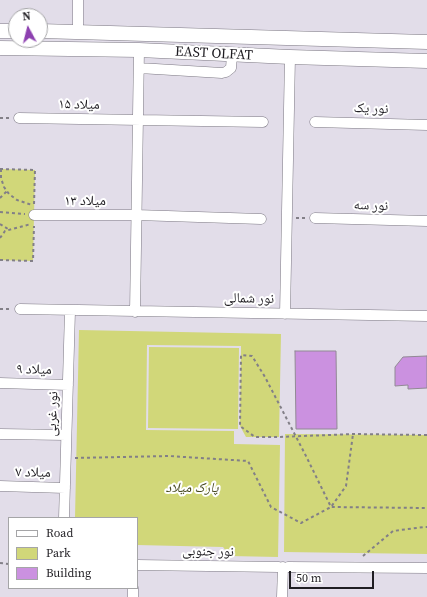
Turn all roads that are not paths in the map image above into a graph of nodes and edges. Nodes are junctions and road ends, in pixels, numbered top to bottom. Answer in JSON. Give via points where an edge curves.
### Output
{"nodes":[{"id":1,"x":78,"y":0,"type":"edge"},
{"id":2,"x":48,"y":32,"type":"edge"},
{"id":3,"x":78,"y":32,"type":"junction"},
{"id":4,"x":427,"y":42,"type":"edge"},
{"id":5,"x":0,"y":48,"type":"edge"},
{"id":6,"x":139,"y":50,"type":"junction"},
{"id":7,"x":232,"y":54,"type":"junction"},
{"id":8,"x":290,"y":57,"type":"junction"},
{"id":9,"x":427,"y":61,"type":"edge"},
{"id":10,"x":139,"y":68,"type":"junction"},
{"id":11,"x":19,"y":118,"type":"dead end"},
{"id":12,"x":138,"y":120,"type":"junction"},
{"id":13,"x":263,"y":122,"type":"dead end"},
{"id":14,"x":315,"y":122,"type":"dead end"},
{"id":15,"x":427,"y":125,"type":"edge"},
{"id":16,"x":34,"y":215,"type":"road end"},
{"id":17,"x":136,"y":215,"type":"junction"},
{"id":18,"x":315,"y":218,"type":"dead end"},
{"id":19,"x":261,"y":219,"type":"dead end"},
{"id":20,"x":427,"y":222,"type":"edge"},
{"id":21,"x":20,"y":309,"type":"dead end"},
{"id":22,"x":70,"y":310,"type":"junction"},
{"id":23,"x":135,"y":312,"type":"junction"},
{"id":24,"x":286,"y":314,"type":"junction"},
{"id":25,"x":427,"y":316,"type":"edge"},
{"id":26,"x":0,"y":384,"type":"edge"},
{"id":27,"x":68,"y":385,"type":"junction"},
{"id":28,"x":0,"y":434,"type":"edge"},
{"id":29,"x":66,"y":435,"type":"junction"},
{"id":30,"x":0,"y":486,"type":"edge"},
{"id":31,"x":64,"y":488,"type":"junction"},
{"id":32,"x":64,"y":517,"type":"edge"},
{"id":33,"x":138,"y":565,"type":"edge"},
{"id":34,"x":283,"y":567,"type":"junction"},
{"id":35,"x":427,"y":568,"type":"edge"},
{"id":36,"x":282,"y":597,"type":"edge"}],
"edges":[{"from":1,"to":3,"type":"street"},
{"from":2,"to":3,"type":"main road","name":"EAST OLFAT"},
{"from":3,"to":4,"type":"main road","name":"EAST OLFAT"},
{"from":5,"to":6,"type":"main road","name":"EAST OLFAT"},
{"from":6,"to":7,"type":"main road","name":"EAST OLFAT"},
{"from":6,"to":10,"type":"street"},
{"from":7,"to":8,"type":"main road","name":"EAST OLFAT"},
{"from":7,"to":10,"type":"street","via":[[231,68],[222,73]]},
{"from":8,"to":9,"type":"main road","name":"EAST OLFAT"},
{"from":8,"to":24,"type":"street"},
{"from":10,"to":12,"type":"street"},
{"from":11,"to":12,"type":"street","name":"میلاد ۱۵"},
{"from":12,"to":13,"type":"street","name":"میلاد ۱۵"},
{"from":12,"to":17,"type":"street"},
{"from":14,"to":15,"type":"street","name":"نور یک"},
{"from":16,"to":17,"type":"street","name":"میلاد ۱۳"},
{"from":17,"to":19,"type":"street","name":"میلاد ۱۳"},
{"from":17,"to":23,"type":"street"},
{"from":18,"to":20,"type":"street","name":"نور سه"},
{"from":21,"to":22,"type":"street","name":"نور شمالی"},
{"from":22,"to":23,"type":"street","name":"نور شمالی"},
{"from":22,"to":27,"type":"street","name":"نور غربی"},
{"from":23,"to":24,"type":"street","name":"نور شمالی"},
{"from":24,"to":25,"type":"street","name":"نور شمالی"},
{"from":26,"to":27,"type":"street","name":"میلاد ۹"},
{"from":27,"to":29,"type":"street","name":"نور غربی"},
{"from":28,"to":29,"type":"street"},
{"from":29,"to":31,"type":"street","name":"نور غربی"},
{"from":30,"to":31,"type":"street","name":"میلاد ۷"},
{"from":31,"to":32,"type":"street","name":"نور غربی"},
{"from":33,"to":34,"type":"street","name":"نور جنوبی"},
{"from":34,"to":35,"type":"street","name":"نور جنوبی"},
{"from":34,"to":36,"type":"street"}]}
